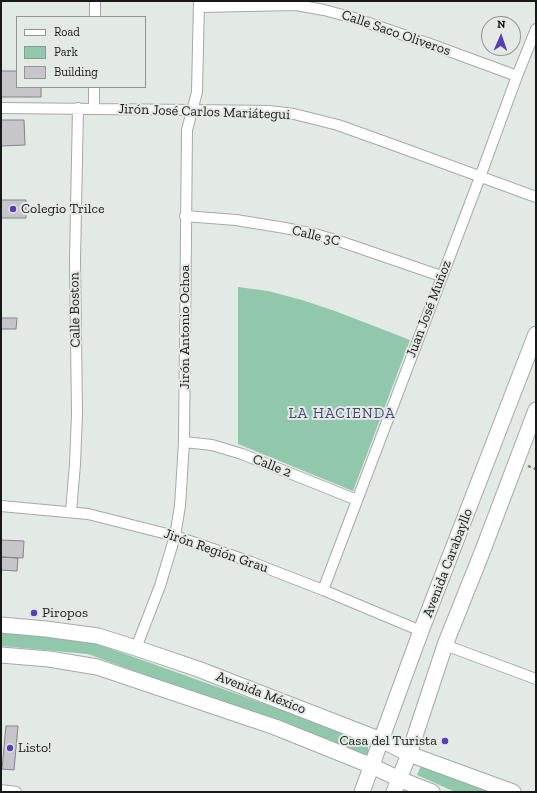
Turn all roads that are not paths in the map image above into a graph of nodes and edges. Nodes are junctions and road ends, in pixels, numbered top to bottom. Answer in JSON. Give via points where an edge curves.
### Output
{"nodes":[{"id":1,"x":95,"y":1,"type":"edge"},
{"id":2,"x":200,"y":4,"type":"edge"},
{"id":3,"x":325,"y":5,"type":"edge"},
{"id":4,"x":95,"y":16,"type":"edge"},
{"id":5,"x":536,"y":29,"type":"edge"},
{"id":6,"x":517,"y":76,"type":"junction"},
{"id":7,"x":94,"y":88,"type":"edge"},
{"id":8,"x":1,"y":108,"type":"edge"},
{"id":9,"x":78,"y":108,"type":"junction"},
{"id":10,"x":94,"y":108,"type":"junction"},
{"id":11,"x":192,"y":110,"type":"junction"},
{"id":12,"x":480,"y":177,"type":"junction"},
{"id":13,"x":536,"y":197,"type":"edge"},
{"id":14,"x":185,"y":216,"type":"junction"},
{"id":15,"x":441,"y":276,"type":"junction"},
{"id":16,"x":536,"y":334,"type":"edge"},
{"id":17,"x":536,"y":410,"type":"edge"},
{"id":18,"x":184,"y":442,"type":"junction"},
{"id":19,"x":357,"y":500,"type":"junction"},
{"id":20,"x":1,"y":506,"type":"edge"},
{"id":21,"x":71,"y":512,"type":"junction"},
{"id":22,"x":175,"y":536,"type":"junction"},
{"id":23,"x":323,"y":590,"type":"junction"},
{"id":24,"x":1,"y":625,"type":"edge"},
{"id":25,"x":421,"y":631,"type":"junction"},
{"id":26,"x":445,"y":645,"type":"junction"},
{"id":27,"x":136,"y":648,"type":"junction"},
{"id":28,"x":1,"y":655,"type":"edge"},
{"id":29,"x":536,"y":679,"type":"edge"},
{"id":30,"x":381,"y":740,"type":"junction"},
{"id":31,"x":409,"y":754,"type":"junction"},
{"id":32,"x":372,"y":766,"type":"junction"},
{"id":33,"x":396,"y":786,"type":"edge"},
{"id":34,"x":1,"y":790,"type":"edge"},
{"id":35,"x":16,"y":792,"type":"edge"},
{"id":36,"x":362,"y":792,"type":"edge"},
{"id":37,"x":432,"y":792,"type":"edge"},
{"id":38,"x":513,"y":792,"type":"edge"}],
"edges":[{"from":1,"to":4,"type":"street"},
{"from":2,"to":3,"type":"street","name":"Calle Saco Oliveros"},
{"from":2,"to":11,"type":"street","name":"Jirón Antonio Ochoa","via":[[197,92]]},
{"from":3,"to":6,"type":"street","name":"Calle Saco Oliveros","via":[[354,18]]},
{"from":5,"to":6,"type":"street","name":"Juan José Muñoz"},
{"from":6,"to":12,"type":"street","name":"Juan José Muñoz"},
{"from":7,"to":10,"type":"street"},
{"from":8,"to":9,"type":"street","name":"Jirón José Carlos Mariátegui"},
{"from":9,"to":10,"type":"street","name":"Jirón José Carlos Mariátegui"},
{"from":9,"to":21,"type":"street","name":"Calle Boston","via":[[75,260],[77,414]]},
{"from":10,"to":11,"type":"street","name":"Jirón José Carlos Mariátegui"},
{"from":11,"to":12,"type":"street","name":"Jirón José Carlos Mariátegui","via":[[269,111],[316,119]]},
{"from":11,"to":14,"type":"street","name":"Jirón Antonio Ochoa","via":[[186,130]]},
{"from":12,"to":13,"type":"street","name":"Jirón José Carlos Mariátegui"},
{"from":12,"to":15,"type":"street","name":"Juan José Muñoz"},
{"from":14,"to":15,"type":"street","name":"Calle 3C","via":[[236,220],[315,234]]},
{"from":14,"to":18,"type":"street","name":"Jirón Antonio Ochoa"},
{"from":15,"to":19,"type":"street","name":"Juan José Muñoz"},
{"from":16,"to":25,"type":"main road","name":"Avenida Carabayllo"},
{"from":17,"to":26,"type":"main road","name":"Avenida Carabayllo"},
{"from":18,"to":19,"type":"street","name":"Calle 2","via":[[212,445],[242,454]]},
{"from":18,"to":22,"type":"street","name":"Jirón Antonio Ochoa","via":[[180,506]]},
{"from":19,"to":23,"type":"street","name":"Juan José Muñoz"},
{"from":20,"to":21,"type":"street","name":"Jirón Región Grau"},
{"from":21,"to":22,"type":"street","name":"Jirón Región Grau"},
{"from":22,"to":23,"type":"street","name":"Jirón Región Grau"},
{"from":22,"to":27,"type":"street","name":"Jirón Antonio Ochoa","via":[[160,586]]},
{"from":23,"to":25,"type":"street","name":"Jirón Región Grau"},
{"from":24,"to":27,"type":"main road","name":"Avenida México","via":[[98,636]]},
{"from":25,"to":30,"type":"main road","name":"Avenida Carabayllo"},
{"from":26,"to":29,"type":"street"},
{"from":26,"to":31,"type":"main road","name":"Avenida Carabayllo"},
{"from":27,"to":30,"type":"main road","name":"Avenida México","via":[[198,669]]},
{"from":28,"to":32,"type":"main road","name":"Avenida México","via":[[97,667],[275,727]]},
{"from":30,"to":31,"type":"main road","name":"Avenida México"},
{"from":30,"to":32,"type":"main road","name":"Avenida Carabayllo"},
{"from":31,"to":33,"type":"main road","name":"Avenida Carabayllo"},
{"from":31,"to":38,"type":"main road","name":"Avenida México"},
{"from":32,"to":33,"type":"main road","name":"Avenida México"},
{"from":32,"to":36,"type":"main road","name":"Avenida Carabayllo"},
{"from":33,"to":37,"type":"main road","name":"Avenida México"},
{"from":34,"to":35,"type":"street"}]}
